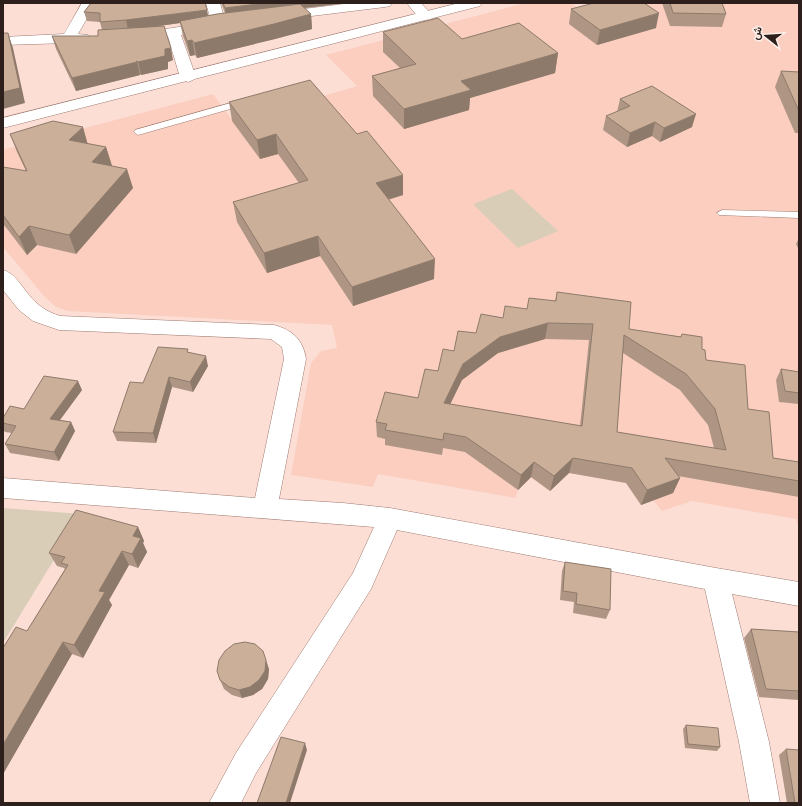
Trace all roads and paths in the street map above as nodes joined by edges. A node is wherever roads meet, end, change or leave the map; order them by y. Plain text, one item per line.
1 (89, 3) edge
2 (213, 3) edge
3 (385, 3) edge
4 (414, 3) edge
5 (475, 3) edge
6 (426, 16) junction
7 (263, 18) edge
8 (233, 22) edge
9 (218, 24) junction
10 (173, 32) junction
11 (126, 36) edge
12 (68, 38) junction
13 (97, 38) edge
14 (3, 41) edge
15 (188, 77) junction
16 (246, 102) edge
17 (3, 123) edge
18 (138, 132) dead end
19 (722, 213) dead end
20 (799, 215) edge
21 (3, 276) edge
22 (3, 488) edge
23 (265, 509) junction
24 (390, 518) junction
25 (716, 580) junction
26 (799, 594) edge
27 (224, 803) edge
28 (766, 803) edge

1 - 12 street
2 - 9 street
3 - 7 street
4 - 6 street
5 - 6 street
6 - 15 street
8 - 9 street
9 - 10 street
10 - 11 street
10 - 15 street
12 - 13 street
12 - 14 street
15 - 17 street
16 - 18 lane
19 - 20 lane
21 - 23 street
22 - 23 street
23 - 24 street
24 - 25 street
24 - 27 street
25 - 26 street
25 - 28 street

